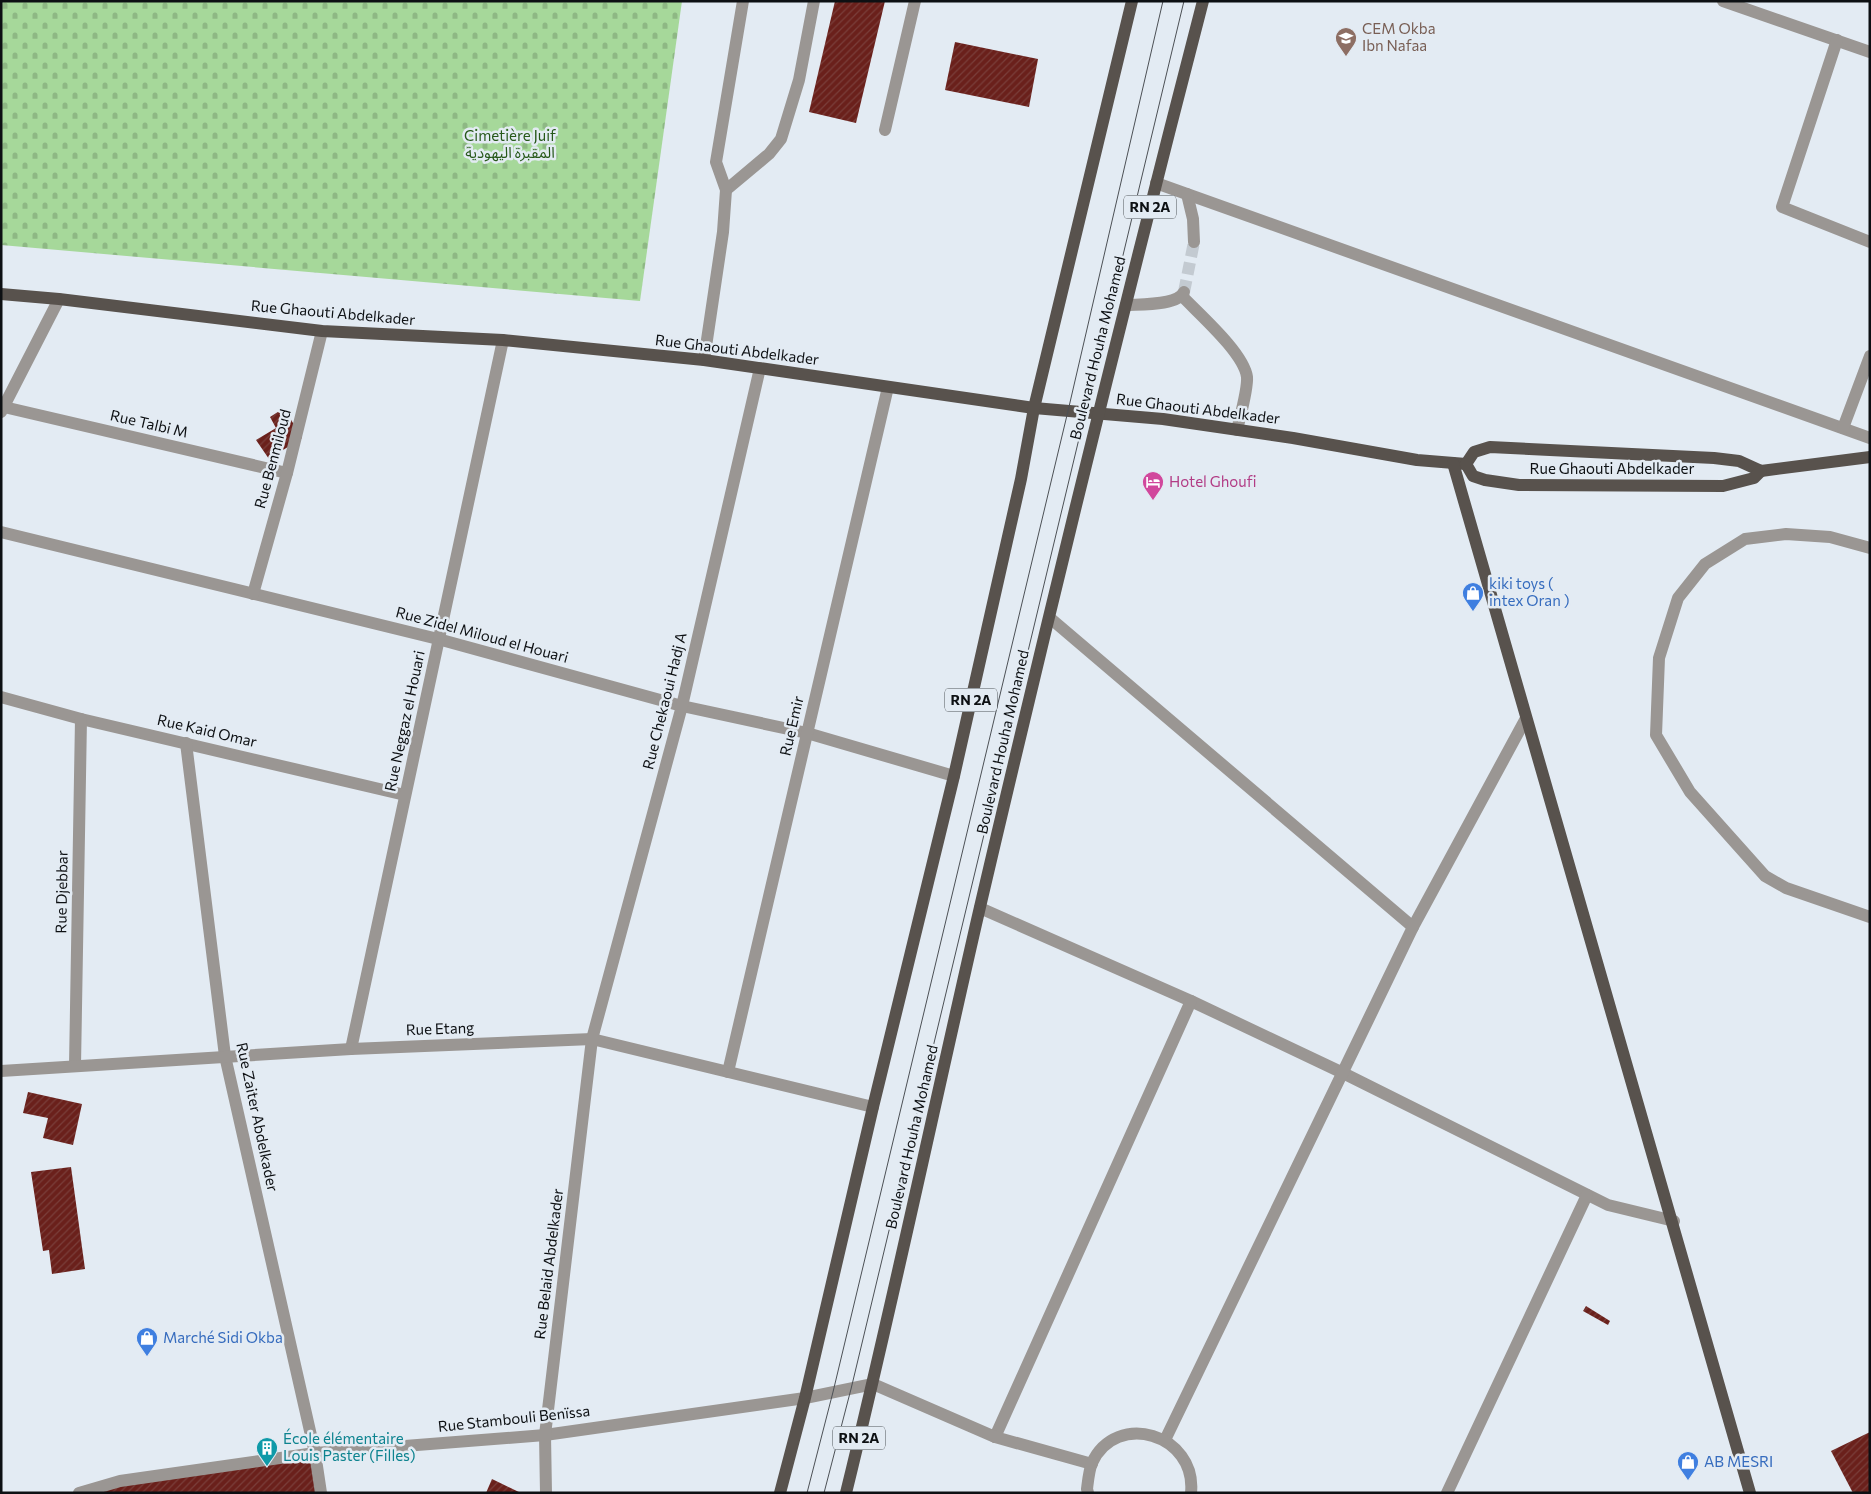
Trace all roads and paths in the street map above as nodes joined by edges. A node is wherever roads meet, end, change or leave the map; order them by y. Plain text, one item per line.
1 (742, 1) edge
2 (814, 1) edge
3 (915, 1) edge
4 (1132, 1) edge
5 (1203, 1) edge
6 (1723, 1) edge
7 (1837, 40) junction
8 (1870, 52) edge
9 (885, 130) dead end
10 (1156, 183) junction
11 (726, 190) junction
12 (1187, 194) junction
13 (1194, 242) tunnel mouth
14 (1870, 242) edge
15 (1, 294) edge
16 (59, 299) junction
17 (1126, 305) junction
18 (322, 331) junction
19 (504, 340) junction
20 (1870, 356) edge
21 (704, 360) junction
22 (760, 368) junction
23 (888, 387) junction
24 (1034, 408) junction
25 (3, 410) edge
26 (1099, 414) junction
27 (1844, 428) junction
28 (1237, 430) junction
29 (1870, 438) edge
30 (1870, 457) edge
31 (1459, 463) junction
32 (1761, 470) junction
33 (287, 473) junction
34 (1, 532) edge
35 (1870, 548) edge
36 (254, 594) junction
37 (1050, 618) junction
38 (438, 639) junction
39 (1, 697) edge
40 (682, 706) junction
41 (81, 719) junction
42 (1525, 720) junction
43 (807, 733) junction
44 (186, 743) junction
45 (954, 776) junction
46 (405, 795) junction
47 (980, 908) junction
48 (1870, 917) edge
49 (1413, 927) junction
50 (1191, 1001) junction
51 (592, 1039) junction
52 (351, 1049) junction
53 (226, 1056) junction
54 (75, 1066) junction
55 (1, 1071) edge
56 (728, 1072) junction
57 (1343, 1073) junction
58 (873, 1107) junction
59 (1587, 1195) junction
60 (1674, 1222) junction
61 (873, 1384) junction
62 (805, 1398) junction
63 (545, 1435) junction
64 (995, 1437) junction
65 (1165, 1440) junction
66 (315, 1453) junction
67 (1092, 1464) junction
68 (79, 1493) edge
69 (321, 1493) edge
70 (546, 1493) edge
71 (780, 1493) edge
72 (846, 1493) edge
73 (1088, 1493) edge
74 (1191, 1493) edge
75 (1447, 1493) edge
76 (1750, 1493) edge

1 - 11 street
2 - 11 street
3 - 9 street
4 - 24 main road, RN 2A
5 - 10 main road, Boulevard Houha Mohamed / RN 2A
6 - 7 street
7 - 8 street
7 - 14 street
10 - 12 street
10 - 17 main road, Boulevard Houha Mohamed / RN 2A
11 - 21 street
12 - 13 street
12 - 27 street
15 - 16 main road, Rue Ghaouti Abdelkader
16 - 18 main road, Rue Ghaouti Abdelkader
16 - 25 street
17 - 26 main road, Boulevard Houha Mohamed / RN 2A
17 - 28 street
18 - 19 main road, Rue Ghaouti Abdelkader
18 - 33 street, Rue Benmiloud
19 - 21 main road, Rue Ghaouti Abdelkader
19 - 38 street, Rue Neggaz el Houari
20 - 27 street
21 - 22 main road, Rue Ghaouti Abdelkader
22 - 23 main road, Rue Ghaouti Abdelkader
22 - 40 street, Rue Chekaoui Hadj A
23 - 24 main road, Rue Ghaouti Abdelkader
23 - 43 street, Rue Emir
24 - 26 main road, Rue Ghaouti Abdelkader
24 - 45 main road, RN 2A
25 - 33 street, Rue Talbi M
26 - 28 main road, Rue Ghaouti Abdelkader
26 - 37 main road, Boulevard Houha Mohamed / RN 2A
27 - 29 street
28 - 31 main road, Rue Ghaouti Abdelkader
30 - 32 main road, Rue Ghaouti Abdelkader
31 - 32 main road, Rue Ghaouti Abdelkader
31 - 32 main road, Rue Ghaouti Abdelkader
31 - 42 main road
33 - 36 street, Rue Benmiloud
34 - 36 street, Rue Zidel Miloud el Houari
35 - 48 street
36 - 38 street, Rue Zidel Miloud el Houari
37 - 47 main road, Boulevard Houha Mohamed / RN 2A
37 - 49 street
38 - 40 street, Rue Zidel Miloud el Houari
38 - 46 street, Rue Neggaz el Houari
39 - 41 street, Rue Kaid Omar
40 - 43 street, Rue Zidel Miloud el Houari
40 - 51 street, Rue Chekaoui Hadj A
41 - 44 street, Rue Kaid Omar
41 - 54 street, Rue Djebbar
42 - 49 street
42 - 60 main road
43 - 45 street, Rue Zidel Miloud el Houari
43 - 56 street, Rue Emir
44 - 46 street, Rue Kaid Omar
44 - 53 street, Rue Zaiter Abdelkader
45 - 58 main road, RN 2A
46 - 52 street, Rue Neggaz el Houari
47 - 50 street
47 - 61 main road, Boulevard Houha Mohamed / RN 2A
49 - 57 street
50 - 57 street
50 - 64 street
51 - 52 street, Rue Etang
51 - 56 street, Rue Etang
51 - 63 street, Rue Belaid Abdelkader
52 - 53 street, Rue Etang
53 - 54 street, Rue Etang
53 - 66 street, Rue Zaiter Abdelkader
54 - 55 street, Rue Etang
56 - 58 street, Rue Etang
57 - 59 street
57 - 65 street
58 - 62 main road, RN 2A
59 - 60 street
59 - 75 street
60 - 76 main road
61 - 62 street, Rue Stambouli Benïssa
61 - 64 street
61 - 72 main road, Boulevard Houha Mohamed / RN 2A
62 - 63 street, Rue Stambouli Benïssa
62 - 71 main road, RN 2A
63 - 66 street, Rue Stambouli Benïssa
63 - 70 street, Rue Belaid Abdelkader
64 - 67 street
65 - 67 street
65 - 74 street
66 - 68 street, Rue Stambouli Benïssa
66 - 69 street, Rue Zaiter Abdelkader
67 - 73 street

